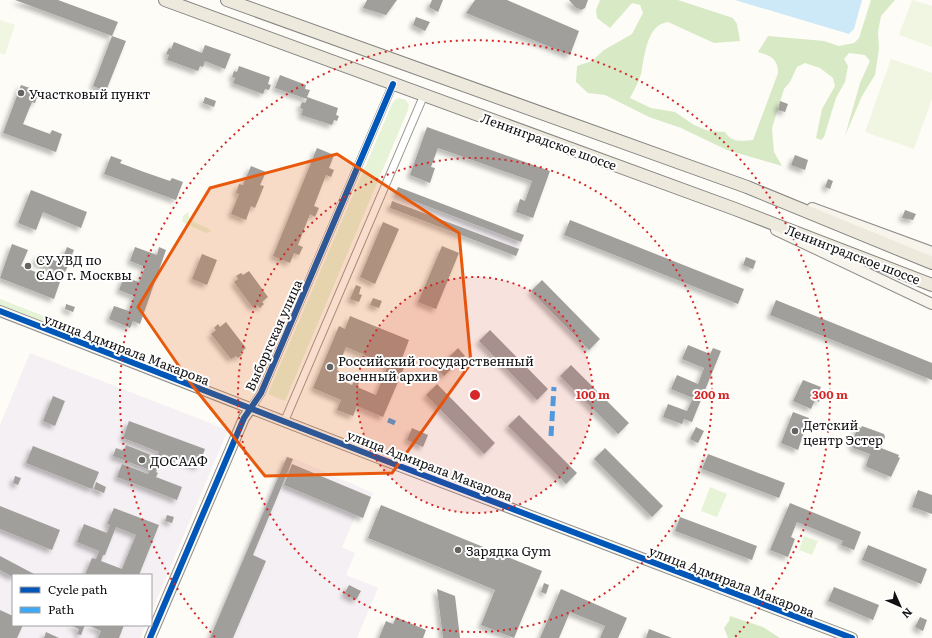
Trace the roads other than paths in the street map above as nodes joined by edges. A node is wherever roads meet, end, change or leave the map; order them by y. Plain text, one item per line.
1 (165, 0) edge
2 (227, 0) edge
3 (393, 84) junction
4 (424, 95) junction
5 (746, 187) junction
6 (734, 209) junction
7 (932, 252) edge
8 (932, 263) edge
9 (932, 285) edge
10 (932, 304) edge
11 (0, 311) edge
12 (250, 408) junction
13 (285, 420) junction
14 (150, 638) edge
15 (852, 638) edge

1 - 3 main road, Ленинградское шоссе
2 - 5 main road, Ленинградское шоссе
3 - 4 main road, Ленинградское шоссе
3 - 12 street, Выборгская улица
4 - 6 main road, Ленинградское шоссе
4 - 13 street
5 - 7 street
5 - 8 main road, Ленинградское шоссе
6 - 9 main road, Ленинградское шоссе
6 - 10 street
11 - 12 street, улица Адмирала Макарова
12 - 13 street, улица Адмирала Макарова
12 - 14 street, Выборгская улица
13 - 15 street, улица Адмирала Макарова

